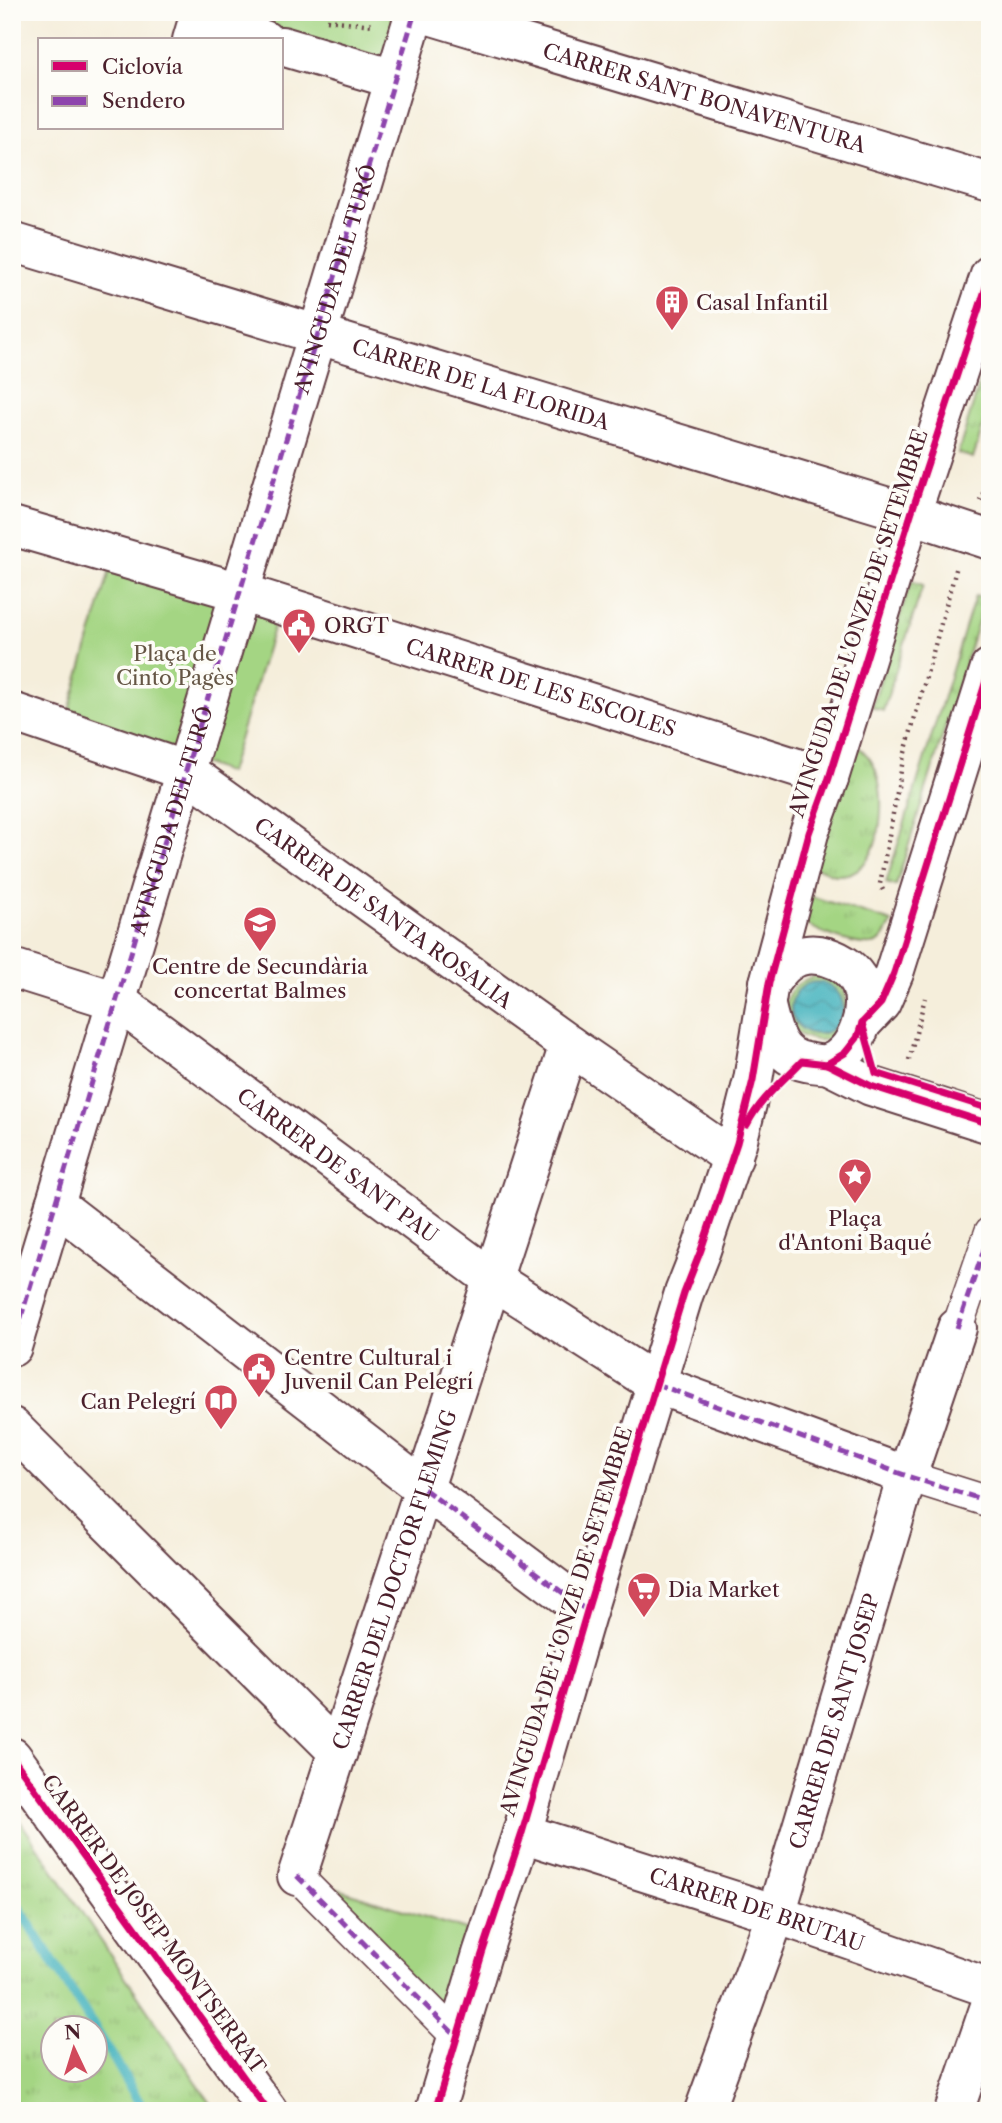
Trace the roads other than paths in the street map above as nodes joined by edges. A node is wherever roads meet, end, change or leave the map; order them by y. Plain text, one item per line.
1 (415, 18) edge
2 (193, 38) edge
3 (257, 38) edge
4 (284, 47) edge
5 (394, 79) junction
6 (990, 183) edge
7 (12, 242) edge
8 (990, 275) edge
9 (318, 333) junction
10 (911, 514) junction
11 (12, 526) edge
12 (990, 540) edge
13 (240, 592) junction
14 (990, 668) edge
15 (12, 712) edge
16 (186, 771) junction
17 (829, 778) junction
18 (12, 968) edge
19 (767, 994) junction
20 (117, 1001) junction
21 (862, 1023) junction
22 (569, 1045) junction
23 (814, 1063) junction
24 (990, 1124) edge
25 (735, 1151) junction
26 (55, 1203) junction
27 (990, 1233) edge
28 (492, 1279) junction
29 (22, 1280) edge
30 (957, 1328) joint
31 (12, 1347) edge
32 (656, 1384) junction
33 (12, 1427) edge
34 (906, 1476) junction
35 (424, 1489) junction
36 (990, 1502) edge
37 (587, 1611) junction
38 (338, 1752) junction
39 (12, 1757) edge
40 (522, 1833) junction
41 (297, 1876) joint
42 (775, 1914) junction
43 (990, 1988) edge
44 (990, 2006) edge
45 (457, 2037) junction
46 (268, 2111) edge
47 (435, 2111) edge
48 (704, 2111) edge
49 (954, 2111) edge

1 - 5 street, AVINGUDA DEL TURÓ
1 - 6 street, CARRER SANT BONAVENTURA
2 - 3 street
4 - 5 street
5 - 9 street, AVINGUDA DEL TURÓ
7 - 9 street, CARRER DE LA FLORIDA
8 - 10 street, AVINGUDA DE L'ONZE DE SETEMBRE
9 - 10 street, CARRER DE LA FLORIDA
9 - 13 street, AVINGUDA DEL TURÓ
10 - 12 street, AVINGUDA DE L'ONZE DE SETEMBRE
10 - 17 street, AVINGUDA DE L'ONZE DE SETEMBRE
11 - 13 street, CARRER DE LES ESCOLES
13 - 16 street, AVINGUDA DEL TURÓ
13 - 17 street, CARRER DE LES ESCOLES
14 - 21 street
15 - 16 street, CARRER DE SANTA ROSALIA
16 - 20 street, AVINGUDA DEL TURÓ
16 - 22 street, CARRER DE SANTA ROSALIA
17 - 19 street, AVINGUDA DE L'ONZE DE SETEMBRE
18 - 20 street, CARRER DE SANT PAU
19 - 21 street
19 - 23 street
19 - 25 street, AVINGUDA DE L'ONZE DE SETEMBRE
20 - 26 street, AVINGUDA DEL TURÓ
20 - 28 street, CARRER DE SANT PAU
21 - 23 street
22 - 25 street, CARRER DE SANTA ROSALIA
22 - 28 street, CARRER DEL DOCTOR FLEMING
23 - 24 street
23 - 25 street, AVINGUDA DE L'ONZE DE SETEMBRE
25 - 32 street, AVINGUDA DE L'ONZE DE SETEMBRE
26 - 29 street, AVINGUDA DEL TURÓ
26 - 35 street
27 - 30 street
28 - 32 street, CARRER DE SANT PAU
28 - 35 street, CARRER DEL DOCTOR FLEMING
29 - 31 street, AVINGUDA DEL TURÓ
30 - 34 street, CARRER DE SANT JOSEP
32 - 34 street, CARRER DE SANT PAU
32 - 37 street, AVINGUDA DE L'ONZE DE SETEMBRE
33 - 38 street
34 - 36 street
34 - 42 street, CARRER DE SANT JOSEP
35 - 37 street
35 - 38 street, CARRER DEL DOCTOR FLEMING
37 - 40 street, AVINGUDA DE L'ONZE DE SETEMBRE
38 - 41 street, CARRER DEL DOCTOR FLEMING
39 - 46 street, CARRER DE JOSEP MONTSERRAT
40 - 42 street, CARRER DE BRUTAU
40 - 45 street, AVINGUDA DE L'ONZE DE SETEMBRE
41 - 45 street
42 - 43 street, CARRER DE BRUTAU
42 - 48 street, CARRER DE SANT JOSEP
44 - 49 street
45 - 47 street, AVINGUDA DE L'ONZE DE SETEMBRE

